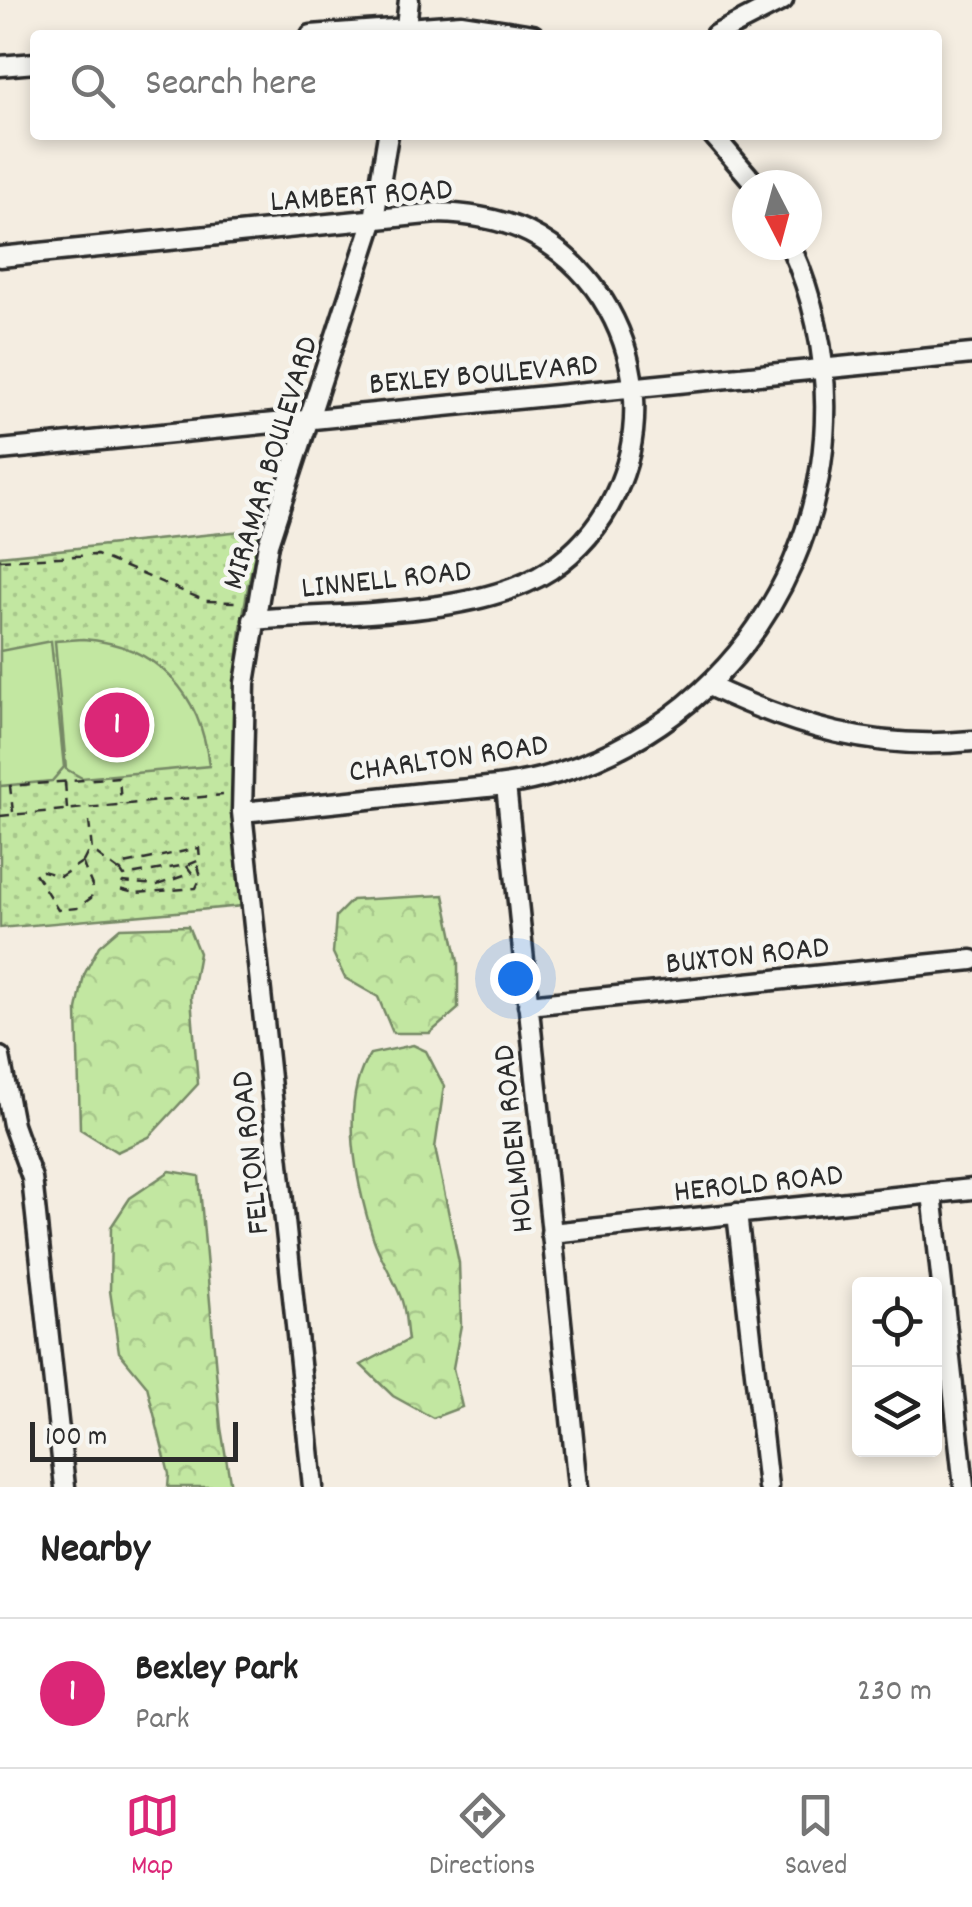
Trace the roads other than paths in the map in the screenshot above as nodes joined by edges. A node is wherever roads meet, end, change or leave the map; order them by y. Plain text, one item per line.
1 (409, 0) edge
2 (783, 0) edge
3 (406, 30) edge
4 (500, 30) edge
5 (725, 30) edge
6 (30, 63) edge
7 (0, 66) edge
8 (387, 140) edge
9 (717, 140) edge
10 (743, 170) edge
11 (374, 219) junction
12 (0, 257) edge
13 (795, 260) edge
14 (972, 354) edge
15 (822, 368) junction
16 (636, 388) junction
17 (312, 418) junction
18 (0, 450) edge
19 (253, 620) junction
20 (709, 686) junction
21 (972, 741) edge
22 (506, 785) junction
23 (242, 812) junction
24 (972, 960) edge
25 (528, 1005) junction
26 (0, 1057) edge
27 (972, 1189) edge
28 (932, 1193) junction
29 (737, 1214) junction
30 (551, 1233) junction
31 (64, 1487) edge
32 (313, 1487) edge
33 (578, 1487) edge
34 (768, 1487) edge
35 (964, 1487) edge

1 - 3 street
2 - 5 street
3 - 4 street
6 - 7 street
8 - 11 street, MIRAMAR BOULEVARD
9 - 10 street
11 - 12 street, LAMBERT ROAD
11 - 16 street, LAMBERT ROAD
11 - 17 street, MIRAMAR BOULEVARD
13 - 15 street, CHARLTON ROAD
14 - 15 street, BEXLEY BOULEVARD
15 - 16 street, BEXLEY BOULEVARD
15 - 20 street, CHARLTON ROAD
16 - 17 street, BEXLEY BOULEVARD
16 - 19 street, LINNELL ROAD
17 - 18 street, BEXLEY BOULEVARD
17 - 19 street, MIRAMAR BOULEVARD
19 - 23 street, MIRAMAR BOULEVARD
20 - 21 street
20 - 22 street, CHARLTON ROAD
22 - 23 street, CHARLTON ROAD
22 - 25 street, HOLMDEN ROAD
23 - 32 street, FELTON ROAD
24 - 25 street, BUXTON ROAD
25 - 30 street, HOLMDEN ROAD
26 - 31 street
27 - 28 street, HEROLD ROAD
28 - 29 street, HEROLD ROAD
28 - 35 street
29 - 30 street, HEROLD ROAD
29 - 34 street
30 - 33 street, HOLMDEN ROAD

